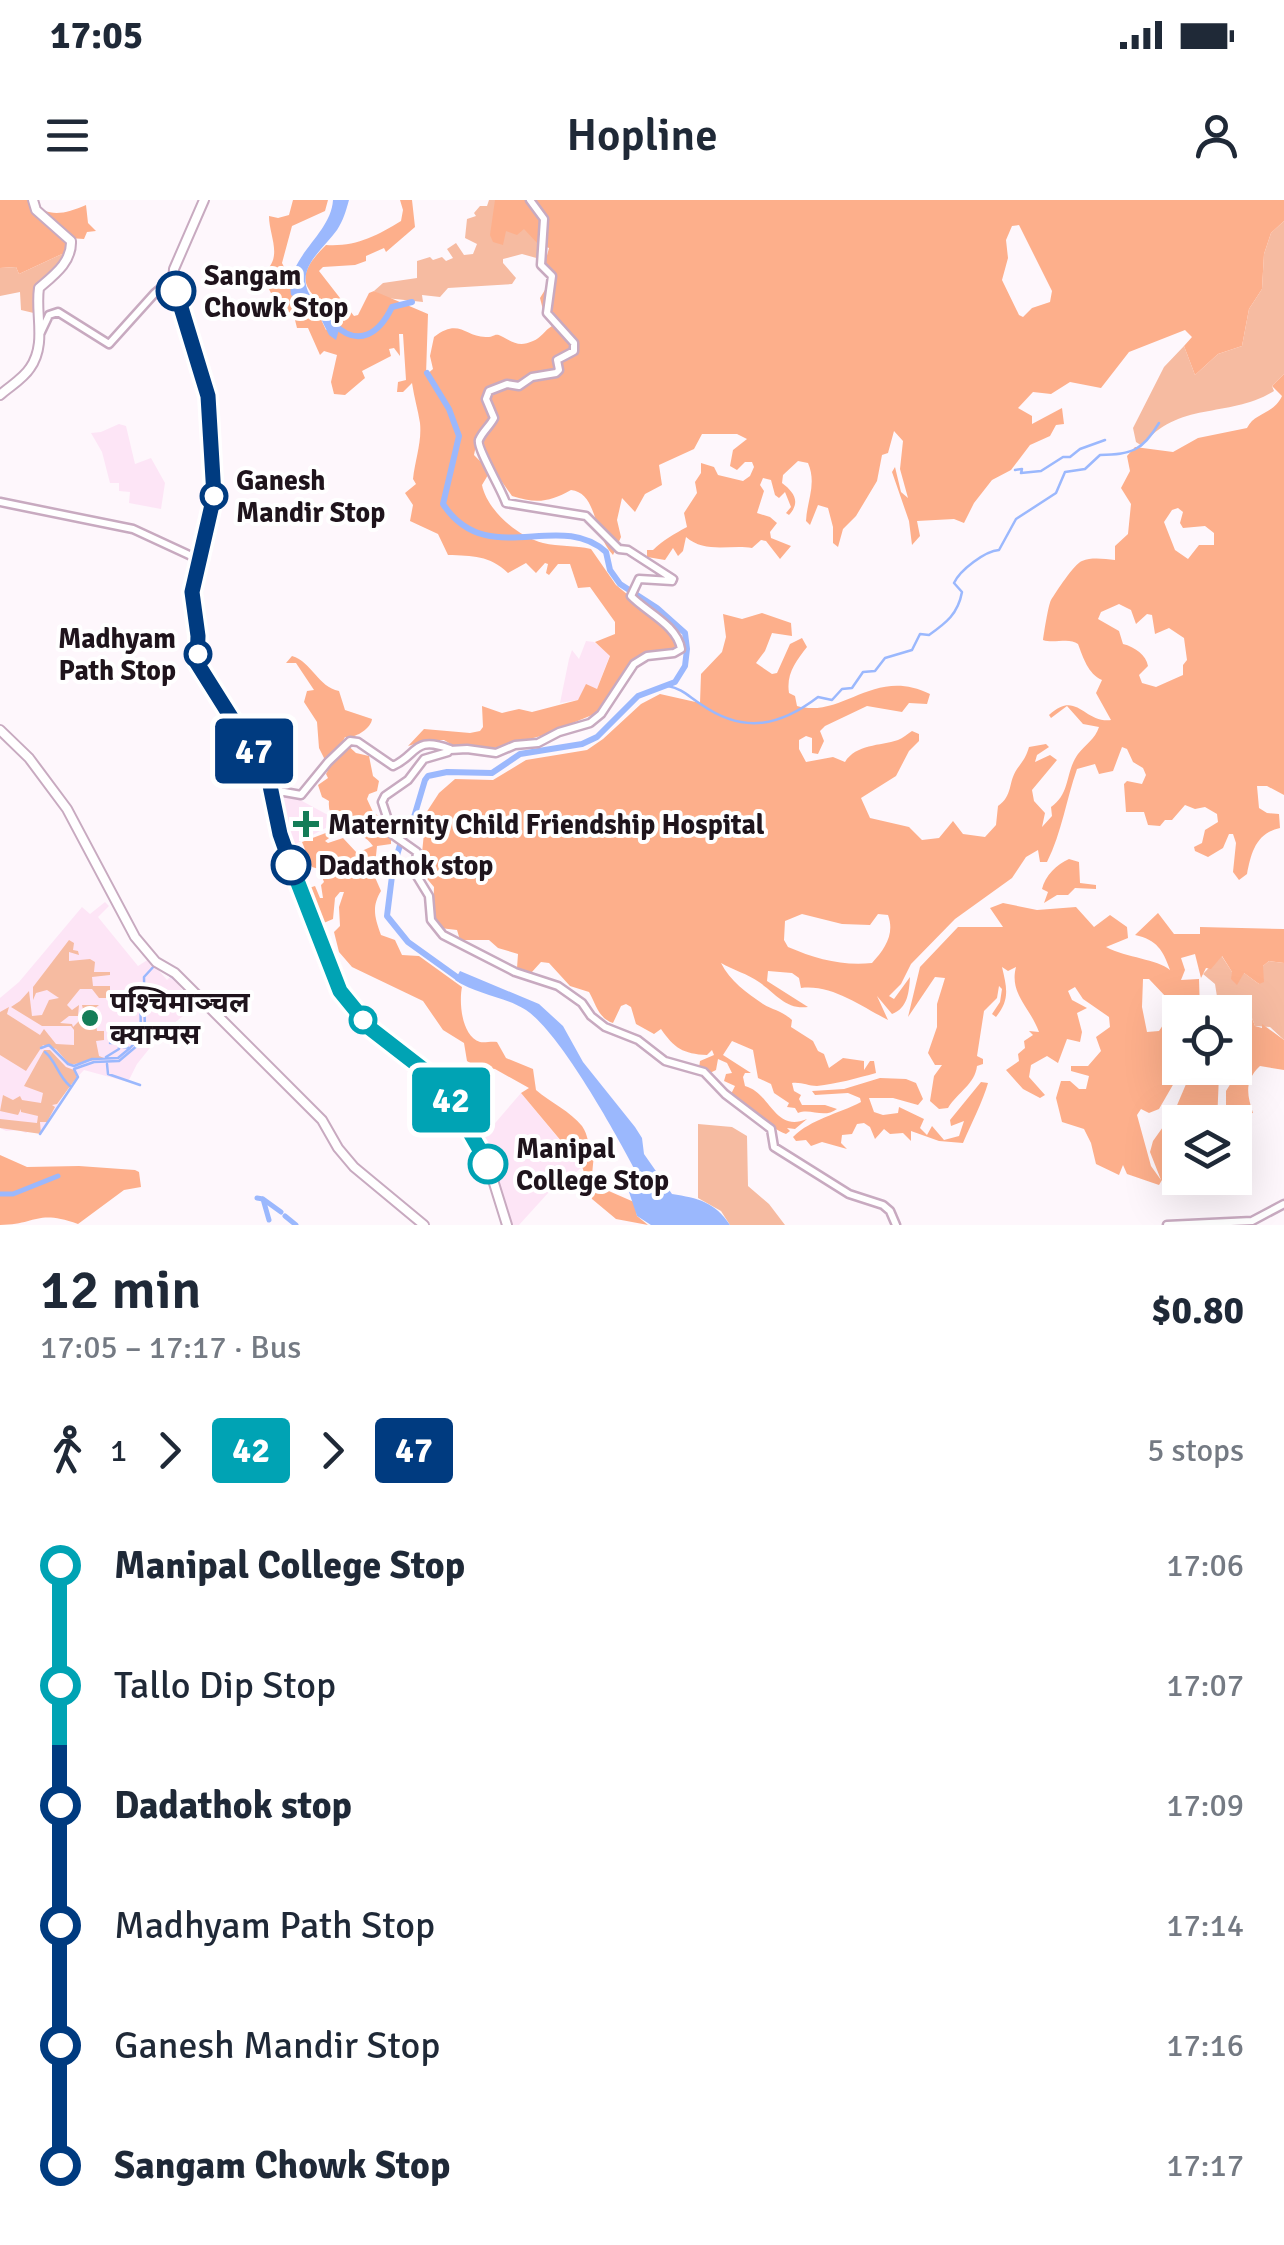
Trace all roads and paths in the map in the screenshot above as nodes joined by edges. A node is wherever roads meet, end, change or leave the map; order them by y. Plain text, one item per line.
1 (33, 200) edge
2 (204, 200) edge
3 (530, 200) edge
4 (174, 284) junction
5 (38, 311) junction
6 (49, 315) junction
7 (40, 336) junction
8 (0, 395) edge
9 (0, 502) edge
10 (200, 560) junction
11 (0, 730) edge
12 (450, 750) junction
13 (273, 790) junction
14 (1284, 1204) edge
15 (424, 1225) edge
16 (507, 1225) edge
17 (896, 1225) edge
18 (1167, 1225) edge

1 - 5 main road
2 - 4 main road
3 - 12 main road
4 - 6 main road
4 - 10 main road
5 - 6 main road
5 - 7 main road
6 - 7 main road
7 - 8 main road
9 - 10 main road
10 - 13 main road
11 - 15 main road
12 - 13 main road
12 - 17 main road
13 - 16 main road
14 - 18 main road

